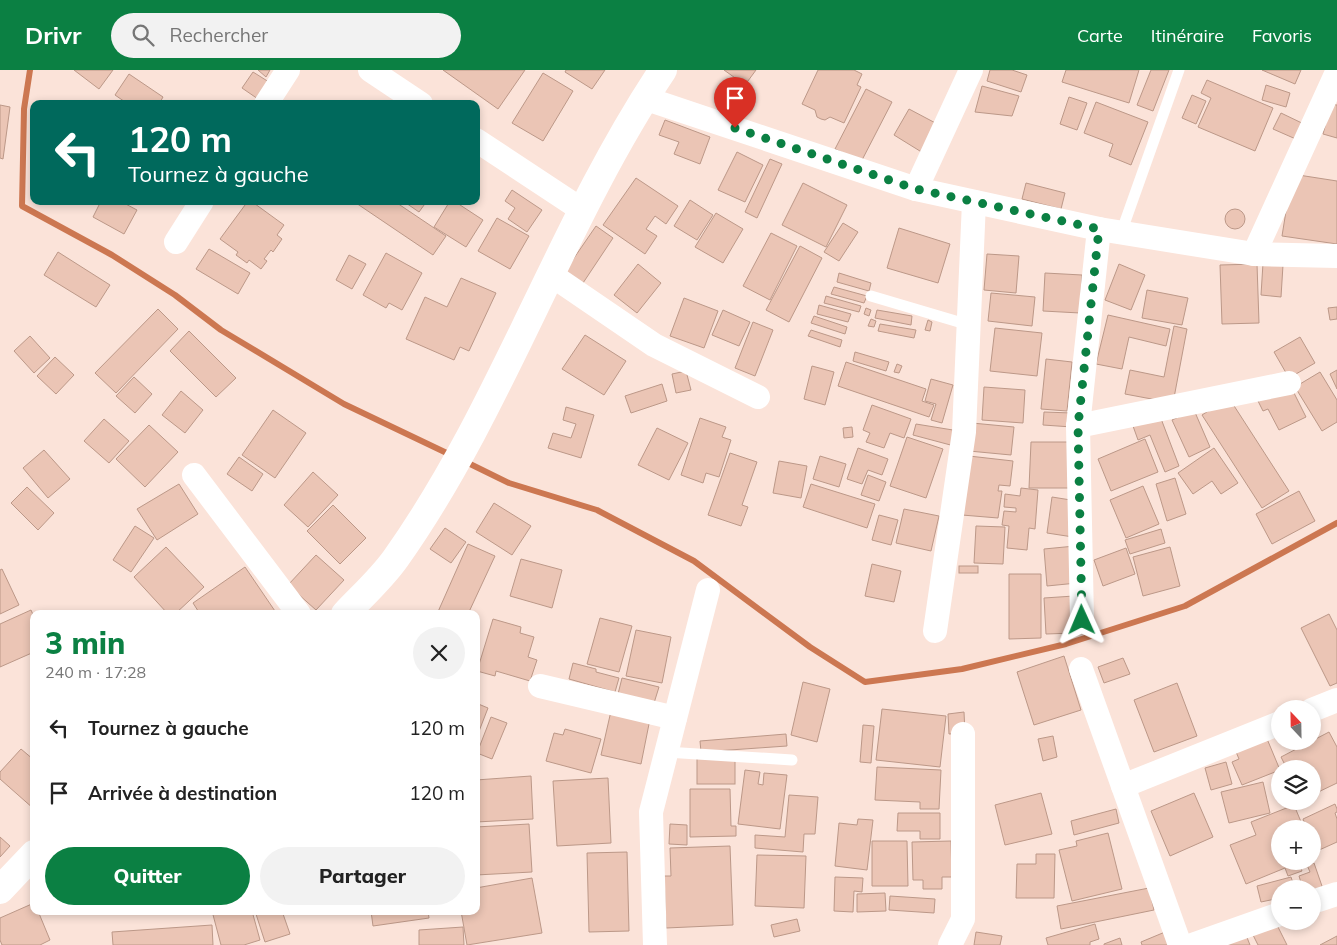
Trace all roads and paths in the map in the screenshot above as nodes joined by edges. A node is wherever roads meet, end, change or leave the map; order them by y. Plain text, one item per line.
1 (288, 70) edge
2 (370, 70) edge
3 (663, 70) edge
4 (971, 70) edge
5 (1179, 70) edge
6 (1337, 72) edge
7 (644, 98) junction
8 (269, 100) edge
9 (415, 100) edge
10 (480, 143) edge
11 (916, 189) junction
12 (974, 202) junction
13 (199, 205) edge
14 (582, 210) junction
15 (1110, 231) junction
16 (176, 242) dead end
17 (1254, 254) junction
18 (1337, 256) edge
19 (550, 274) junction
20 (871, 296) dead end
21 (969, 325) junction
22 (1289, 383) dead end
23 (758, 397) dead end
24 (1078, 426) junction
25 (194, 474) dead end
26 (708, 590) dead end
27 (296, 610) edge
28 (349, 610) edge
29 (1082, 620) dead end
30 (935, 631) dead end
31 (1081, 669) dead end
32 (540, 686) dead end
33 (1337, 700) edge
34 (1321, 706) edge
35 (675, 718) junction
36 (1271, 727) edge
37 (963, 734) dead end
38 (666, 752) junction
39 (792, 760) dead end
40 (1123, 786) junction
41 (30, 858) edge
42 (0, 890) edge
43 (1337, 894) edge
44 (1321, 899) edge
45 (1271, 917) edge
46 (655, 945) edge
47 (950, 945) edge
48 (1180, 945) edge
49 (1192, 945) edge

1 - 8 street
2 - 9 street
3 - 7 street
4 - 11 street
5 - 15 lane
6 - 17 street
7 - 11 street
7 - 14 street
10 - 14 street
11 - 12 street
12 - 15 street
12 - 21 street
13 - 16 street
14 - 19 street
15 - 17 street
15 - 24 street
17 - 18 street
19 - 23 street
19 - 28 street
20 - 21 lane
21 - 30 street
22 - 24 street
24 - 29 street
25 - 27 street
26 - 35 street
31 - 40 street
32 - 35 street
33 - 34 street
35 - 38 street
36 - 40 street
37 - 47 street
38 - 39 lane
38 - 46 street
40 - 48 street
41 - 42 street
43 - 44 street
45 - 49 street

